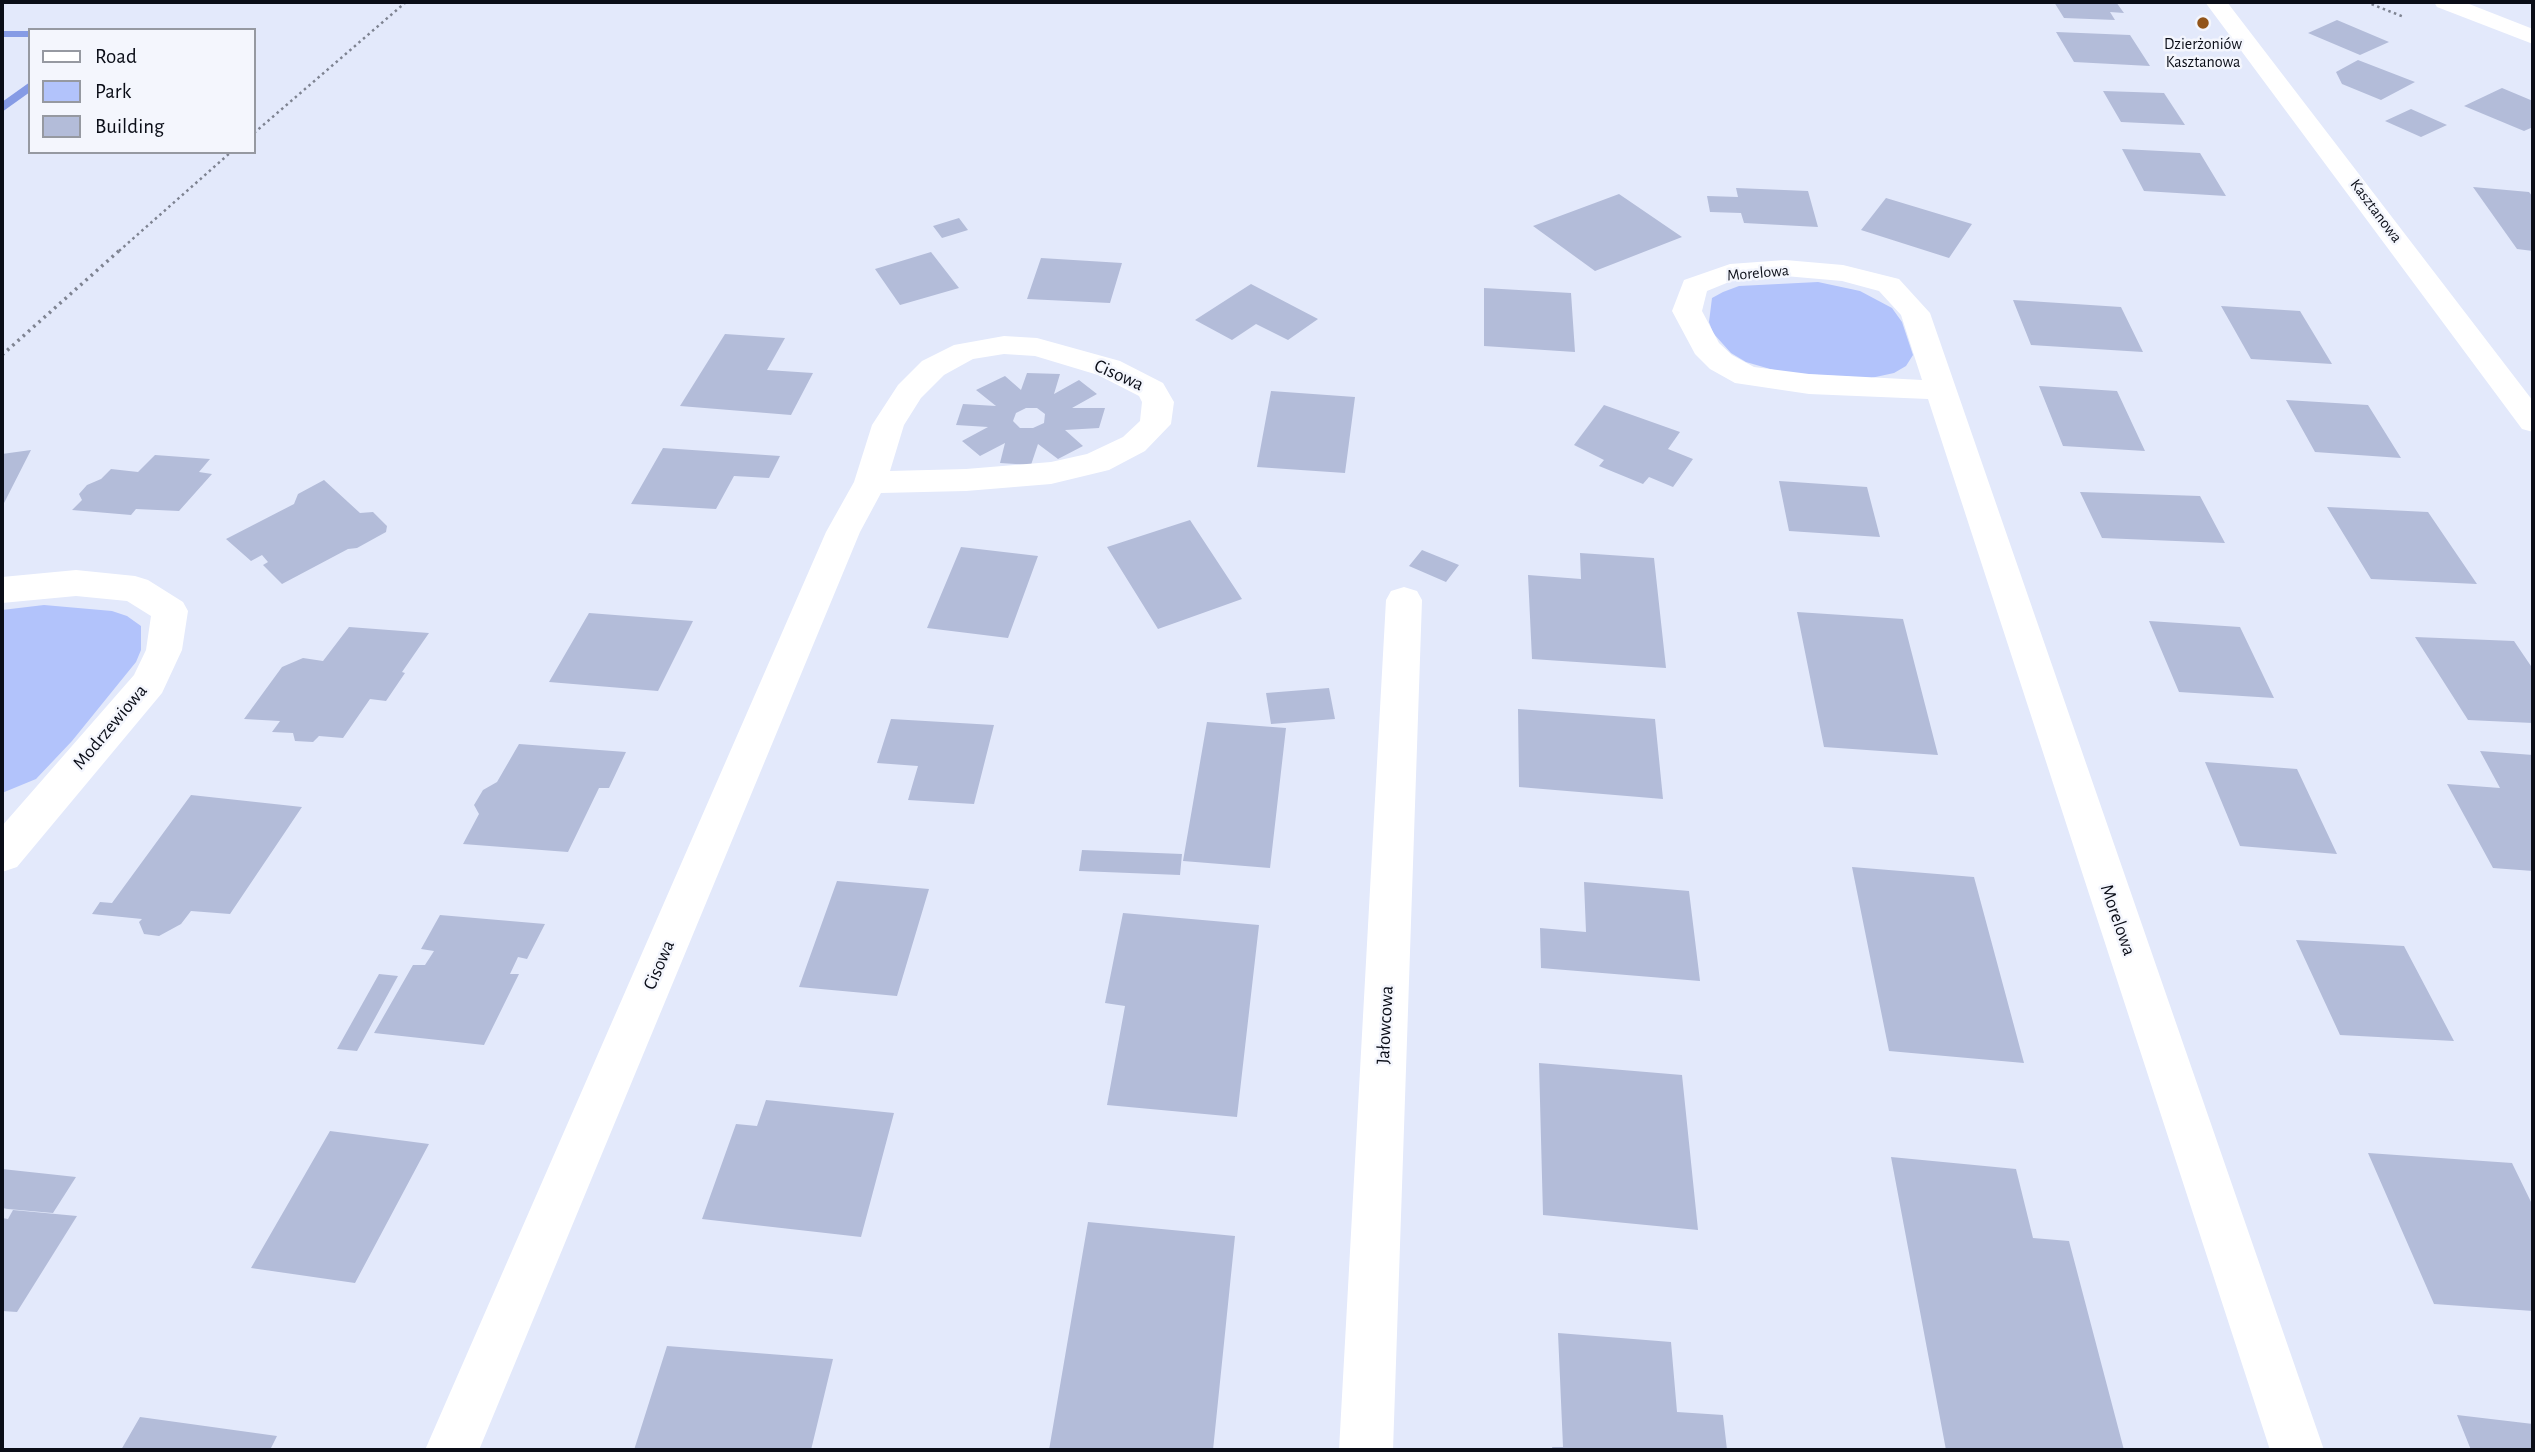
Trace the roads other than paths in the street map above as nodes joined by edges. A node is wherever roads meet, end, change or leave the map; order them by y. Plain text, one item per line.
1 (2216, 2) edge
2 (2445, 2) edge
3 (2533, 37) edge
4 (1941, 390) junction
5 (2533, 422) edge
6 (870, 482) junction
7 (2, 590) edge
8 (1404, 600) dead end
9 (7, 841) edge
10 (452, 1450) edge
11 (1366, 1450) edge
12 (2297, 1450) edge

1 - 5 street, Kasztanowa
2 - 3 street
4 - 4 street, Morelowa
4 - 12 street, Morelowa
6 - 6 street, Cisowa
6 - 10 street, Cisowa
7 - 9 street, Modrzewiowa
8 - 11 street, Jałowcowa

